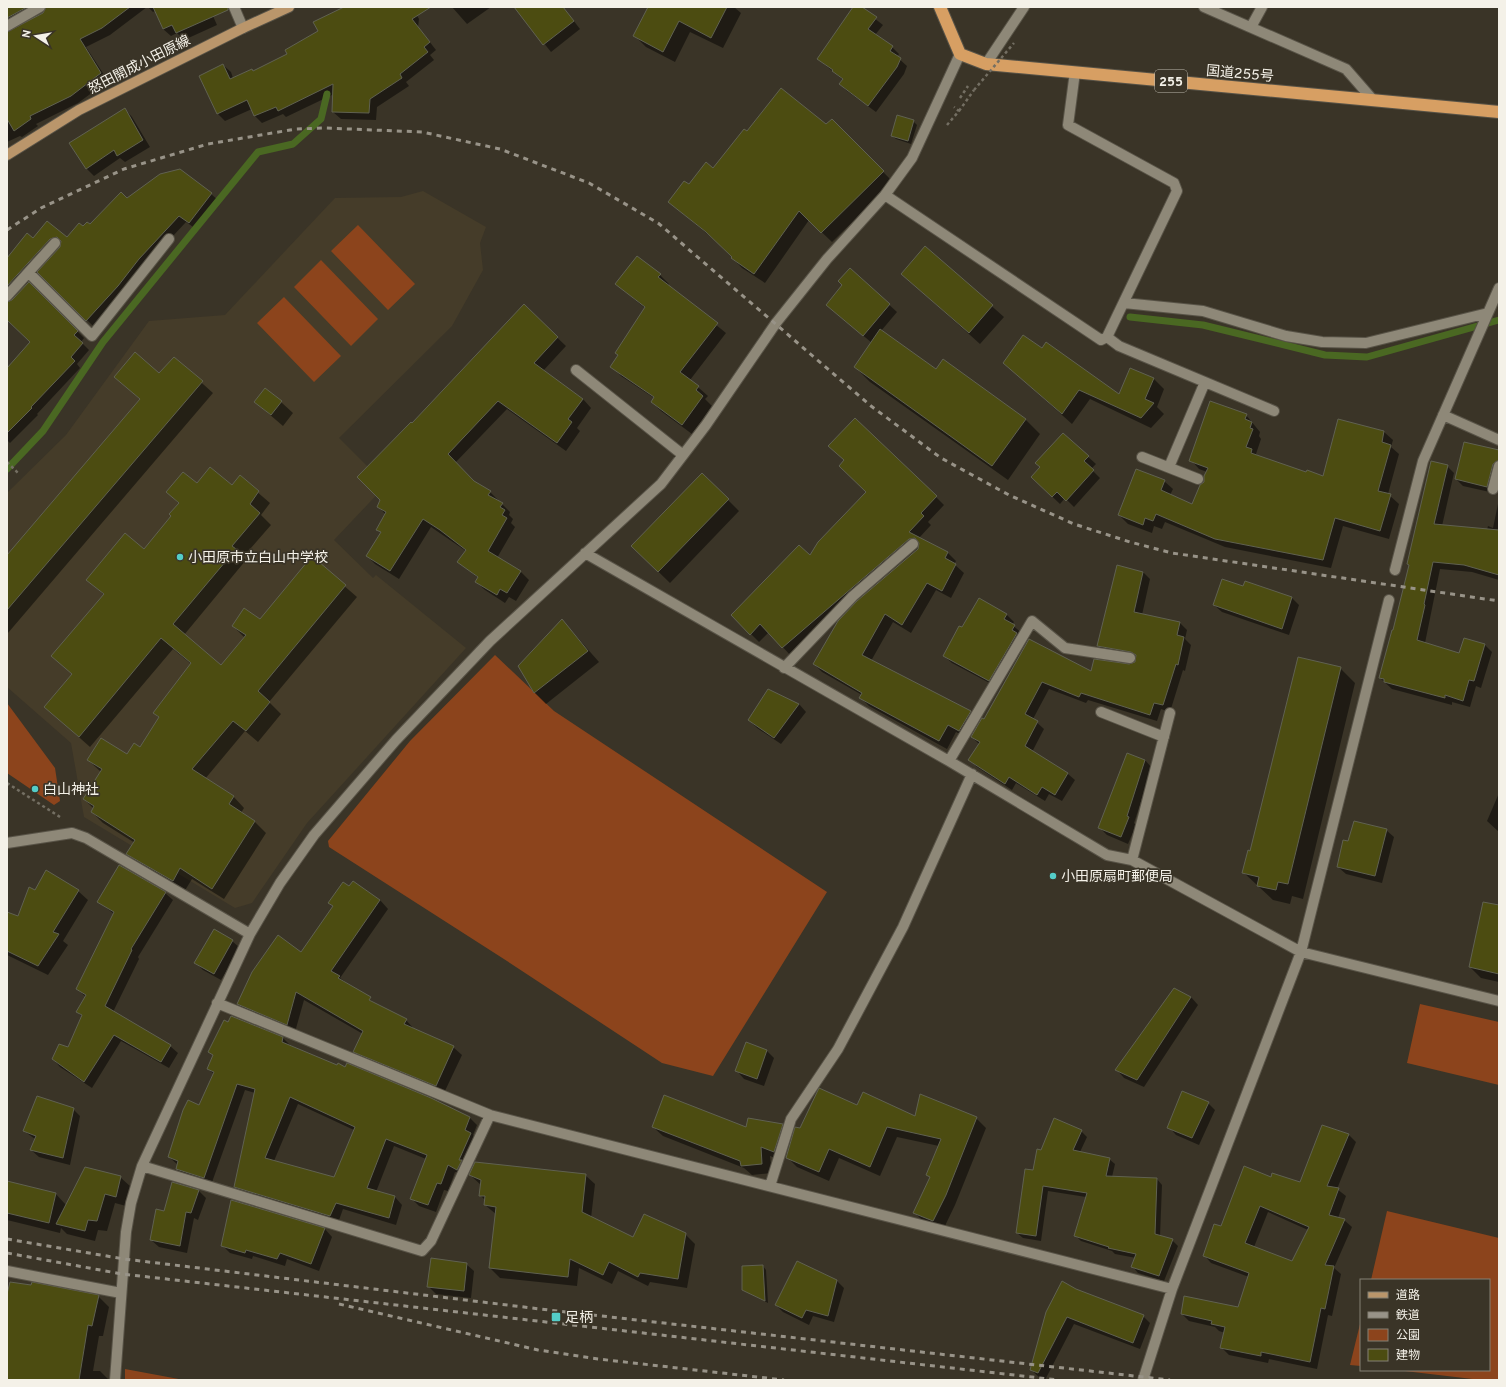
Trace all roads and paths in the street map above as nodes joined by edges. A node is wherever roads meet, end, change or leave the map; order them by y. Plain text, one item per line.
1 (40, 7) edge
2 (234, 7) edge
3 (289, 7) edge
4 (940, 7) edge
5 (1024, 7) edge
6 (1204, 7) edge
7 (1262, 7) edge
8 (7, 26) edge
9 (1251, 27) junction
10 (243, 28) junction
11 (1014, 43) dead end
12 (960, 54) junction
13 (986, 64) junction
14 (1075, 72) junction
15 (968, 86) dead end
16 (1373, 100) junction
17 (959, 110) junction
18 (1499, 112) edge
19 (943, 130) dead end
20 (7, 155) edge
21 (885, 195) junction
22 (169, 239) dead end
23 (55, 243) dead end
24 (29, 273) junction
25 (1499, 288) edge
26 (7, 296) edge
27 (1124, 303) junction
28 (1488, 313) junction
29 (1107, 337) junction
30 (576, 370) dead end
31 (1205, 382) junction
32 (1274, 411) dead end
33 (1443, 415) junction
34 (1499, 440) edge
35 (683, 455) junction
36 (1142, 457) dead end
37 (7, 462) edge
38 (1499, 466) edge
39 (1169, 467) junction
40 (19, 474) dead end
41 (1198, 479) dead end
42 (1493, 489) dead end
43 (913, 544) dead end
44 (585, 553) junction
45 (1395, 570) dead end
46 (1389, 600) dead end
47 (1130, 658) dead end
48 (784, 668) junction
49 (1101, 712) dead end
50 (1170, 713) dead end
51 (1164, 737) junction
52 (949, 761) junction
53 (972, 774) junction
54 (7, 783) edge
55 (75, 834) junction
56 (7, 843) edge
57 (1132, 860) junction
58 (250, 934) junction
59 (1301, 952) junction
60 (1499, 1001) edge
61 (217, 1003) junction
62 (490, 1115) junction
63 (142, 1166) junction
64 (770, 1186) junction
65 (7, 1272) edge
66 (1172, 1290) junction
67 (121, 1293) junction
68 (115, 1380) edge
69 (1143, 1380) edge

1 - 8 street
2 - 10 street
3 - 10 main road, 怒田開成小田原線
4 - 12 highway
5 - 13 street
6 - 9 street
7 - 9 street
9 - 16 street
10 - 20 main road, 怒田開成小田原線
11 - 17 path, bridge
12 - 13 highway, 国道255号 / 255
12 - 21 street
13 - 14 highway, 国道255号 / 255
14 - 16 highway, 国道255号 / 255
14 - 27 street
15 - 17 path
16 - 18 highway, 国道255号 / 255
17 - 19 path
21 - 29 street
21 - 35 street
22 - 24 street
23 - 24 street
24 - 26 street
25 - 28 street
27 - 28 street
27 - 29 street
28 - 33 street
29 - 31 street
30 - 35 street
31 - 32 street
31 - 39 street
33 - 34 street
33 - 45 street
35 - 44 street
36 - 39 street
37 - 40 path
38 - 42 street
39 - 41 street
43 - 48 street
44 - 48 street
44 - 58 street
46 - 59 street
47 - 52 street
48 - 52 street
49 - 51 street
50 - 51 street
51 - 57 street
52 - 53 street
53 - 57 street
53 - 64 street
54 - 55 path
55 - 56 street
55 - 58 street
57 - 59 street
58 - 61 street
59 - 60 street
59 - 66 street
61 - 62 street
61 - 63 street
62 - 63 street
62 - 64 street
63 - 67 street
64 - 66 street
65 - 67 street
66 - 69 street
67 - 68 street

